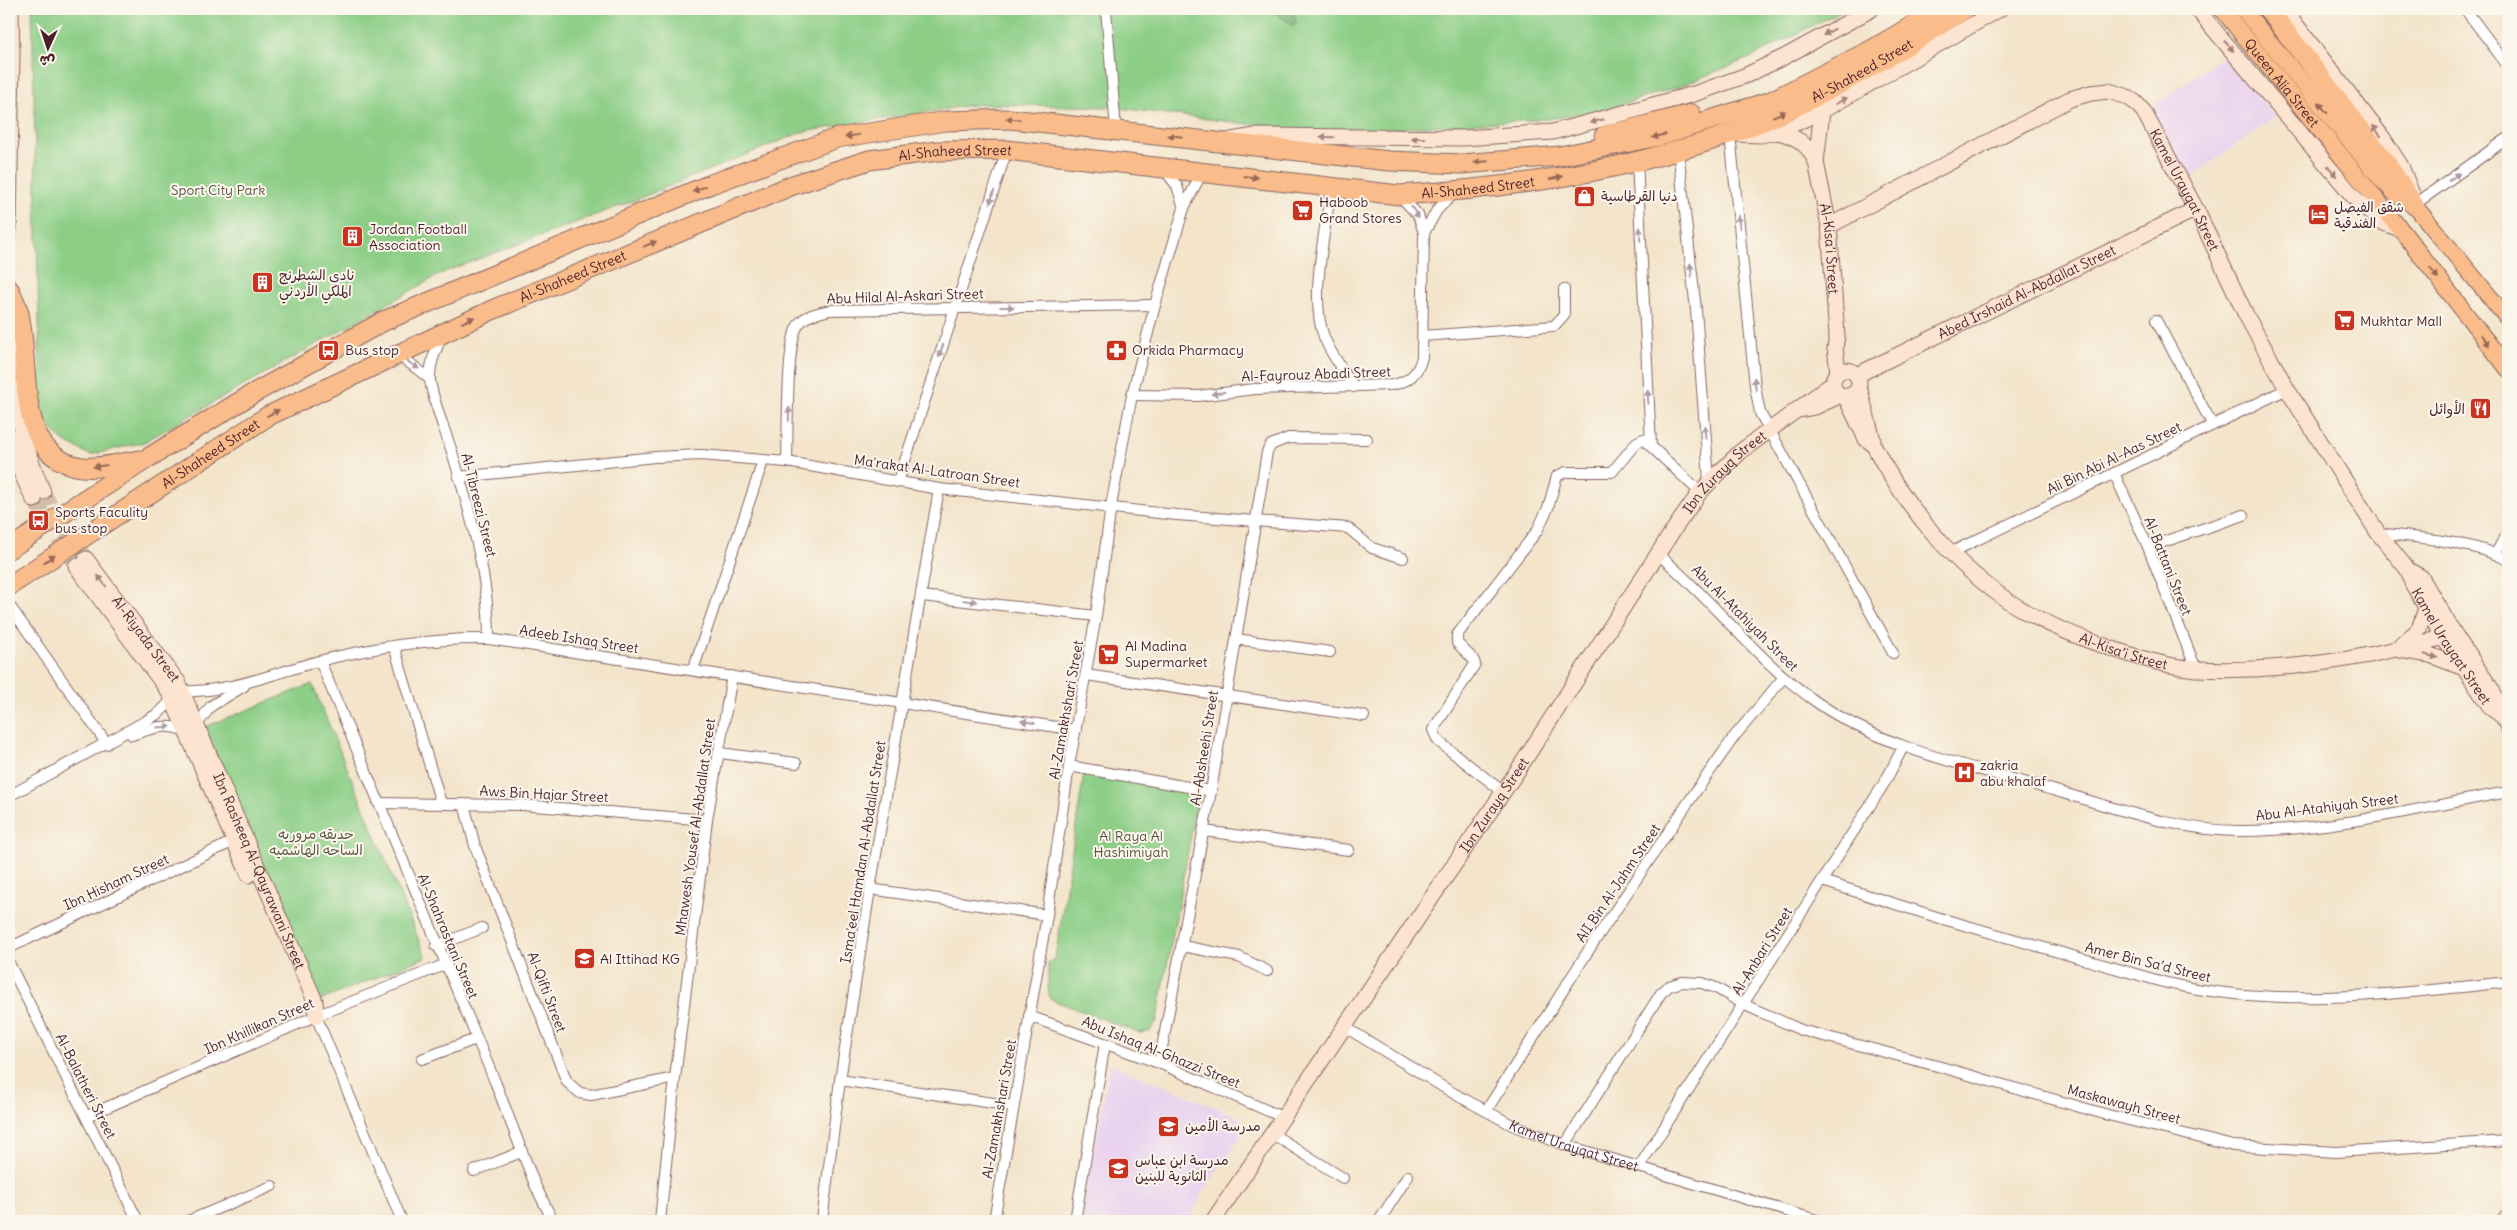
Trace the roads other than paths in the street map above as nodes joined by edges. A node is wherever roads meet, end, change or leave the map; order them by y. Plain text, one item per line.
1 (11, 9) edge
2 (1106, 9) edge
3 (1872, 9) edge
4 (1929, 9) edge
5 (1941, 9) edge
6 (1966, 9) edge
7 (2000, 9) edge
8 (2197, 9) edge
9 (2222, 9) edge
10 (2243, 9) edge
11 (2268, 9) edge
12 (2284, 9) edge
13 (2465, 9) edge
14 (2508, 66) edge
15 (1822, 111) junction
16 (1116, 130) junction
17 (1777, 132) junction
18 (1730, 134) junction
19 (2508, 138) edge
20 (1223, 143) junction
21 (2354, 146) junction
22 (1007, 150) junction
23 (1678, 150) junction
24 (1509, 160) junction
25 (1637, 161) junction
26 (1816, 162) junction
27 (1162, 167) junction
28 (1202, 172) junction
29 (1331, 187) junction
30 (1456, 191) junction
31 (1400, 195) junction
32 (2414, 205) junction
33 (1184, 208) junction
34 (2196, 208) junction
35 (1829, 226) junction
36 (2400, 228) junction
37 (9, 229) edge
38 (1424, 233) junction
39 (9, 289) edge
40 (1564, 289) dead end
41 (1155, 306) junction
42 (956, 307) junction
43 (2508, 319) edge
44 (2156, 320) dead end
45 (443, 331) junction
46 (1422, 336) junction
47 (9, 343) edge
48 (392, 355) junction
49 (2508, 370) edge
50 (430, 379) junction
51 (1846, 383) junction
52 (1354, 386) junction
53 (2287, 389) junction
54 (1132, 395) junction
55 (2212, 424) junction
56 (1768, 430) junction
57 (9, 436) edge
58 (1367, 439) dead end
59 (1651, 445) junction
60 (148, 458) junction
61 (763, 461) junction
62 (787, 462) junction
63 (2114, 473) junction
64 (459, 477) junction
65 (898, 482) junction
66 (1705, 486) junction
67 (939, 488) junction
68 (1111, 506) junction
69 (2244, 516) dead end
70 (1255, 522) junction
71 (2508, 532) edge
72 (2378, 534) junction
73 (2148, 547) junction
74 (9, 550) edge
75 (1952, 552) junction
76 (2496, 553) junction
77 (1658, 554) junction
78 (1404, 558) dead end
79 (2508, 560) edge
80 (81, 563) tunnel mouth
81 (2408, 570) junction
82 (9, 586) edge
83 (922, 596) junction
84 (9, 605) edge
85 (2426, 608) junction
86 (1096, 616) junction
87 (2449, 636) junction
88 (489, 639) junction
89 (1236, 639) junction
90 (394, 646) junction
91 (2396, 649) junction
92 (1330, 652) dead end
93 (1893, 653) dead end
94 (320, 661) junction
95 (2196, 669) junction
96 (2465, 669) junction
97 (693, 670) junction
98 (1086, 674) junction
99 (732, 676) junction
100 (1784, 677) junction
101 (254, 681) junction
102 (177, 695) junction
103 (1226, 697) junction
104 (902, 703) junction
105 (1364, 716) dead end
106 (2505, 722) edge
107 (192, 729) junction
108 (1076, 730) junction
109 (107, 744) junction
110 (1904, 747) junction
111 (720, 753) junction
112 (796, 763) dead end
113 (1069, 766) junction
114 (1211, 791) junction
115 (1502, 791) junction
116 (2508, 792) edge
117 (9, 796) edge
118 (378, 803) junction
119 (441, 803) junction
120 (464, 804) junction
121 (707, 820) junction
122 (1204, 831) junction
123 (234, 841) junction
124 (1349, 850) dead end
125 (1822, 881) junction
126 (870, 889) junction
127 (1047, 915) junction
128 (482, 928) dead end
129 (436, 946) junction
130 (1182, 946) junction
131 (9, 948) edge
132 (9, 963) edge
133 (444, 965) junction
134 (1267, 971) dead end
135 (2508, 982) edge
136 (1745, 1004) junction
137 (316, 1016) junction
138 (1029, 1016) junction
139 (1345, 1027) junction
140 (476, 1039) junction
141 (1105, 1044) junction
142 (422, 1059) dead end
143 (1158, 1063) junction
144 (675, 1078) junction
145 (840, 1080) junction
146 (1013, 1106) junction
147 (1486, 1111) junction
148 (87, 1116) junction
149 (1282, 1117) junction
150 (1271, 1133) junction
151 (2508, 1141) edge
152 (1565, 1145) junction
153 (521, 1152) junction
154 (1639, 1167) junction
155 (474, 1171) dead end
156 (1408, 1176) dead end
157 (1343, 1178) dead end
158 (272, 1186) dead end
159 (2508, 1216) edge
160 (138, 1221) edge
161 (188, 1221) edge
162 (402, 1221) edge
163 (553, 1221) edge
164 (660, 1221) edge
165 (822, 1221) edge
166 (994, 1221) edge
167 (1075, 1221) edge
168 (1213, 1221) edge
169 (1379, 1221) edge
170 (1820, 1221) edge
171 (2504, 1221) edge

1 - 37 street
2 - 16 street
3 -> 20 street
4 - 24 highway
5 -> 24 highway, Al-Shaheed Street
18 -> 6 highway, Al-Shaheed Street
15 -> 7 street
8 -> 36 street
9 - 21 main road, Queen Alia Street
21 -> 10 main road, Queen Alia Street
11 - 21 highway
32 -> 12 street
13 - 14 street
15 - 17 street
15 - 26 street, Al-Kisa’i Street
20 -> 16 highway, Al-Shaheed Street
16 -> 60 highway, Al-Shaheed Street
17 - 18 street
17 - 26 street, Al-Kisa’i Street
18 - 23 highway, Al-Shaheed Street
56 -> 18 street
32 -> 19 street
24 -> 20 highway, Al-Shaheed Street
21 - 32 highway
21 - 36 main road
22 - 27 highway, Al-Shaheed Street
22 -> 42 street
45 -> 22 highway, Al-Shaheed Street
23 - 25 highway, Al-Shaheed Street
66 -> 23 street
30 -> 25 highway, Al-Shaheed Street
59 -> 25 street
26 - 35 street, Al-Kisa’i Street
27 - 28 highway, Al-Shaheed Street
27 - 33 street
28 -> 29 highway, Al-Shaheed Street
28 - 33 street, Al-Zamakhshari Street
29 - 31 highway, Al-Shaheed Street
29 - 52 street
30 - 31 highway, Al-Shaheed Street
30 - 38 street, Al-Fayrouz Abadi Street
31 -> 38 street, Al-Fayrouz Abadi Street
32 - 43 main road
33 - 41 street, Al-Zamakhshari Street
34 - 35 street, Kamel Urayqat Street
34 - 51 street, Abed Irshaid Al-Abdallat Street
34 - 53 street, Kamel Urayqat Street
35 - 51 street, Al-Kisa’i Street
36 -> 49 main road
38 - 46 street, Al-Fayrouz Abadi Street
60 -> 39 highway
40 - 46 street
42 -> 41 street, Abu Hilal Al-Askari Street
41 - 54 street, Al-Zamakhshari Street
62 -> 42 street, Abu Hilal Al-Askari Street
42 -> 65 street
44 - 55 street
45 - 48 highway, Al-Shaheed Street
45 - 50 street, Al-Tibreezi Street
46 - 52 street, Al-Fayrouz Abadi Street
47 - 57 street
48 -> 50 street
82 -> 48 highway, Al-Shaheed Street
50 - 64 street, Al-Tibreezi Street
51 - 56 street, Ibn Zurayq Street
51 - 75 street, Al-Kisa’i Street
52 -> 54 street, Al-Fayrouz Abadi Street
53 - 55 street, Ali Bin Abi Al-Aas Street
53 - 72 street, Kamel Urayqat Street
54 - 68 street, Al-Zamakhshari Street
55 - 63 street, Ali Bin Abi Al-Aas Street
56 - 66 street, Ibn Zurayq Street
56 - 93 street
58 - 70 street, Al-Absheehi Street
59 - 66 street
59 - 115 street
60 - 74 highway, Al-Shaheed Street
61 - 62 street, Ma'rakat Al-Latroan Street
61 - 64 street, Ma'rakat Al-Latroan Street
61 - 97 street
62 - 65 street, Ma'rakat Al-Latroan Street
63 - 73 street, Al-Battani Street
63 - 75 street, Ali Bin Abi Al-Aas Street
64 - 88 street, Al-Tibreezi Street
65 - 67 street, Ma'rakat Al-Latroan Street
66 - 77 street, Ibn Zurayq Street
67 - 68 street, Ma'rakat Al-Latroan Street
67 - 83 street, Isma'eel Hamdan Al-Abdallat Street
68 - 70 street, Ma'rakat Al-Latroan Street
68 - 86 street, Al-Zamakhshari Street
69 - 73 street
70 - 78 street, Ma'rakat Al-Latroan Street
70 - 89 street, Al-Absheehi Street
71 - 76 street
72 - 76 street
72 - 81 street, Kamel Urayqat Street
73 - 95 street, Al-Battani Street
75 - 95 street, Al-Kisa’i Street
76 - 79 street
77 - 100 street, Abu Al-Atahiyah Street
77 - 115 street, Ibn Zurayq Street
80 - 102 street, Al-Riyada Street
81 - 85 street, Kamel Urayqat Street
81 - 87 street, Kamel Urayqat Street
83 -> 86 street
83 - 104 street, Isma'eel Hamdan Al-Abdallat Street
84 - 109 street
85 - 87 street, Kamel Urayqat Street
85 - 91 street
86 - 98 street, Al-Zamakhshari Street
87 - 91 street, Al-Kisa’i Street
87 - 96 street, Kamel Urayqat Street
87 - 106 street, Kamel Urayqat Street
88 - 90 street, Adeeb Ishaq Street
88 - 97 street, Adeeb Ishaq Street
89 - 92 street
89 - 103 street, Al-Absheehi Street
90 - 94 street, Adeeb Ishaq Street
90 - 119 street
91 - 95 street, Al-Kisa’i Street
91 -> 96 street
94 - 101 street, Adeeb Ishaq Street
94 - 118 street, Al-Shahrastani Street
96 - 106 street, Kamel Urayqat Street
97 - 99 street, Adeeb Ishaq Street
98 - 103 street
98 - 108 street, Al-Zamakhshari Street
99 - 104 street, Adeeb Ishaq Street
99 - 111 street, Mhawesh Yousef Al-Abdallat Street
100 - 110 street, Abu Al-Atahiyah Street
100 - 147 street, AlI Bin Al-Jahm Street
101 - 102 street, Adeeb Ishaq Street
101 - 107 street, Adeeb Ishaq Street
102 - 107 street, Al-Riyada Street
102 - 109 street
103 - 105 street
103 - 114 street, Al-Absheehi Street
108 -> 104 street, Adeeb Ishaq Street
104 - 126 street, Isma'eel Hamdan Al-Abdallat Street
109 -> 107 street
107 - 123 street, Ibn Rasheeq Al-Qayrawani Street
107 - 137 street, Ibn Rasheeq Al-Qayrawani Street
108 - 113 street, Al-Zamakhshari Street
109 - 117 street
110 - 116 street, Abu Al-Atahiyah Street
110 - 125 street, Al-Anbari Street
111 - 112 street
111 - 121 street, Mhawesh Yousef Al-Abdallat Street
113 - 114 street
113 - 127 street, Al-Zamakhshari Street
114 - 122 street, Al-Absheehi Street
115 - 139 street, Ibn Zurayq Street
118 - 119 street, Aws Bin Hajar Street
118 - 129 street, Al-Shahrastani Street
119 - 120 street, Aws Bin Hajar Street
120 - 121 street, Aws Bin Hajar Street
120 - 144 street, Al-Qifti Street
121 - 144 street, Mhawesh Yousef Al-Abdallat Street
122 - 124 street
122 - 130 street, Al-Absheehi Street
123 - 131 street, Ibn Hisham Street
123 - 137 street, Ibn Rasheeq Al-Qayrawani Street
125 - 135 street, Amer Bin Sa’d Street
125 - 136 street, Al-Anbari Street
126 - 127 street
126 - 145 street, Isma'eel Hamdan Al-Abdallat Street
127 - 138 street, Al-Zamakhshari Street
128 - 129 street
129 - 133 street, Al-Shahrastani Street
130 - 134 street
130 - 143 street, Al-Absheehi Street
132 - 148 street, Al-Balatheri Street
133 - 137 street, Ibn Khillikan Street
133 - 140 street, Al-Shahrastani Street
136 - 151 street, Maskawayh Street
136 - 152 street, Maskawayh Street
136 - 154 street, Al-Anbari Street
137 - 148 street, Ibn Khillikan Street
137 - 162 street, Ibn Rasheeq Al-Qayrawani Street
138 - 141 street, Abu Ishaq Al-Ghazzi Street
138 - 146 street, Al-Zamakhshari Street
139 - 147 street, Kamel Urayqat Street
139 - 149 street, Ibn Zurayq Street
140 - 142 street
140 - 153 street, Al-Shahrastani Street
141 - 143 street, Abu Ishaq Al-Ghazzi Street
141 - 167 street
143 - 149 street, Abu Ishaq Al-Ghazzi Street
144 - 164 street, Mhawesh Yousef Al-Abdallat Street
145 - 146 street
145 - 165 street, Isma'eel Hamdan Al-Abdallat Street
146 - 166 street, Al-Zamakhshari Street
147 - 152 street, Kamel Urayqat Street
148 - 160 street, Al-Balatheri Street
149 - 150 street, Ibn Zurayq Street
150 - 157 street
150 - 168 street, Ibn Zurayq Street
152 - 154 street, Kamel Urayqat Street
153 - 155 street
153 - 163 street, Al-Shahrastani Street
154 - 170 street, Kamel Urayqat Street
156 - 169 street
158 - 161 street
159 - 171 street

